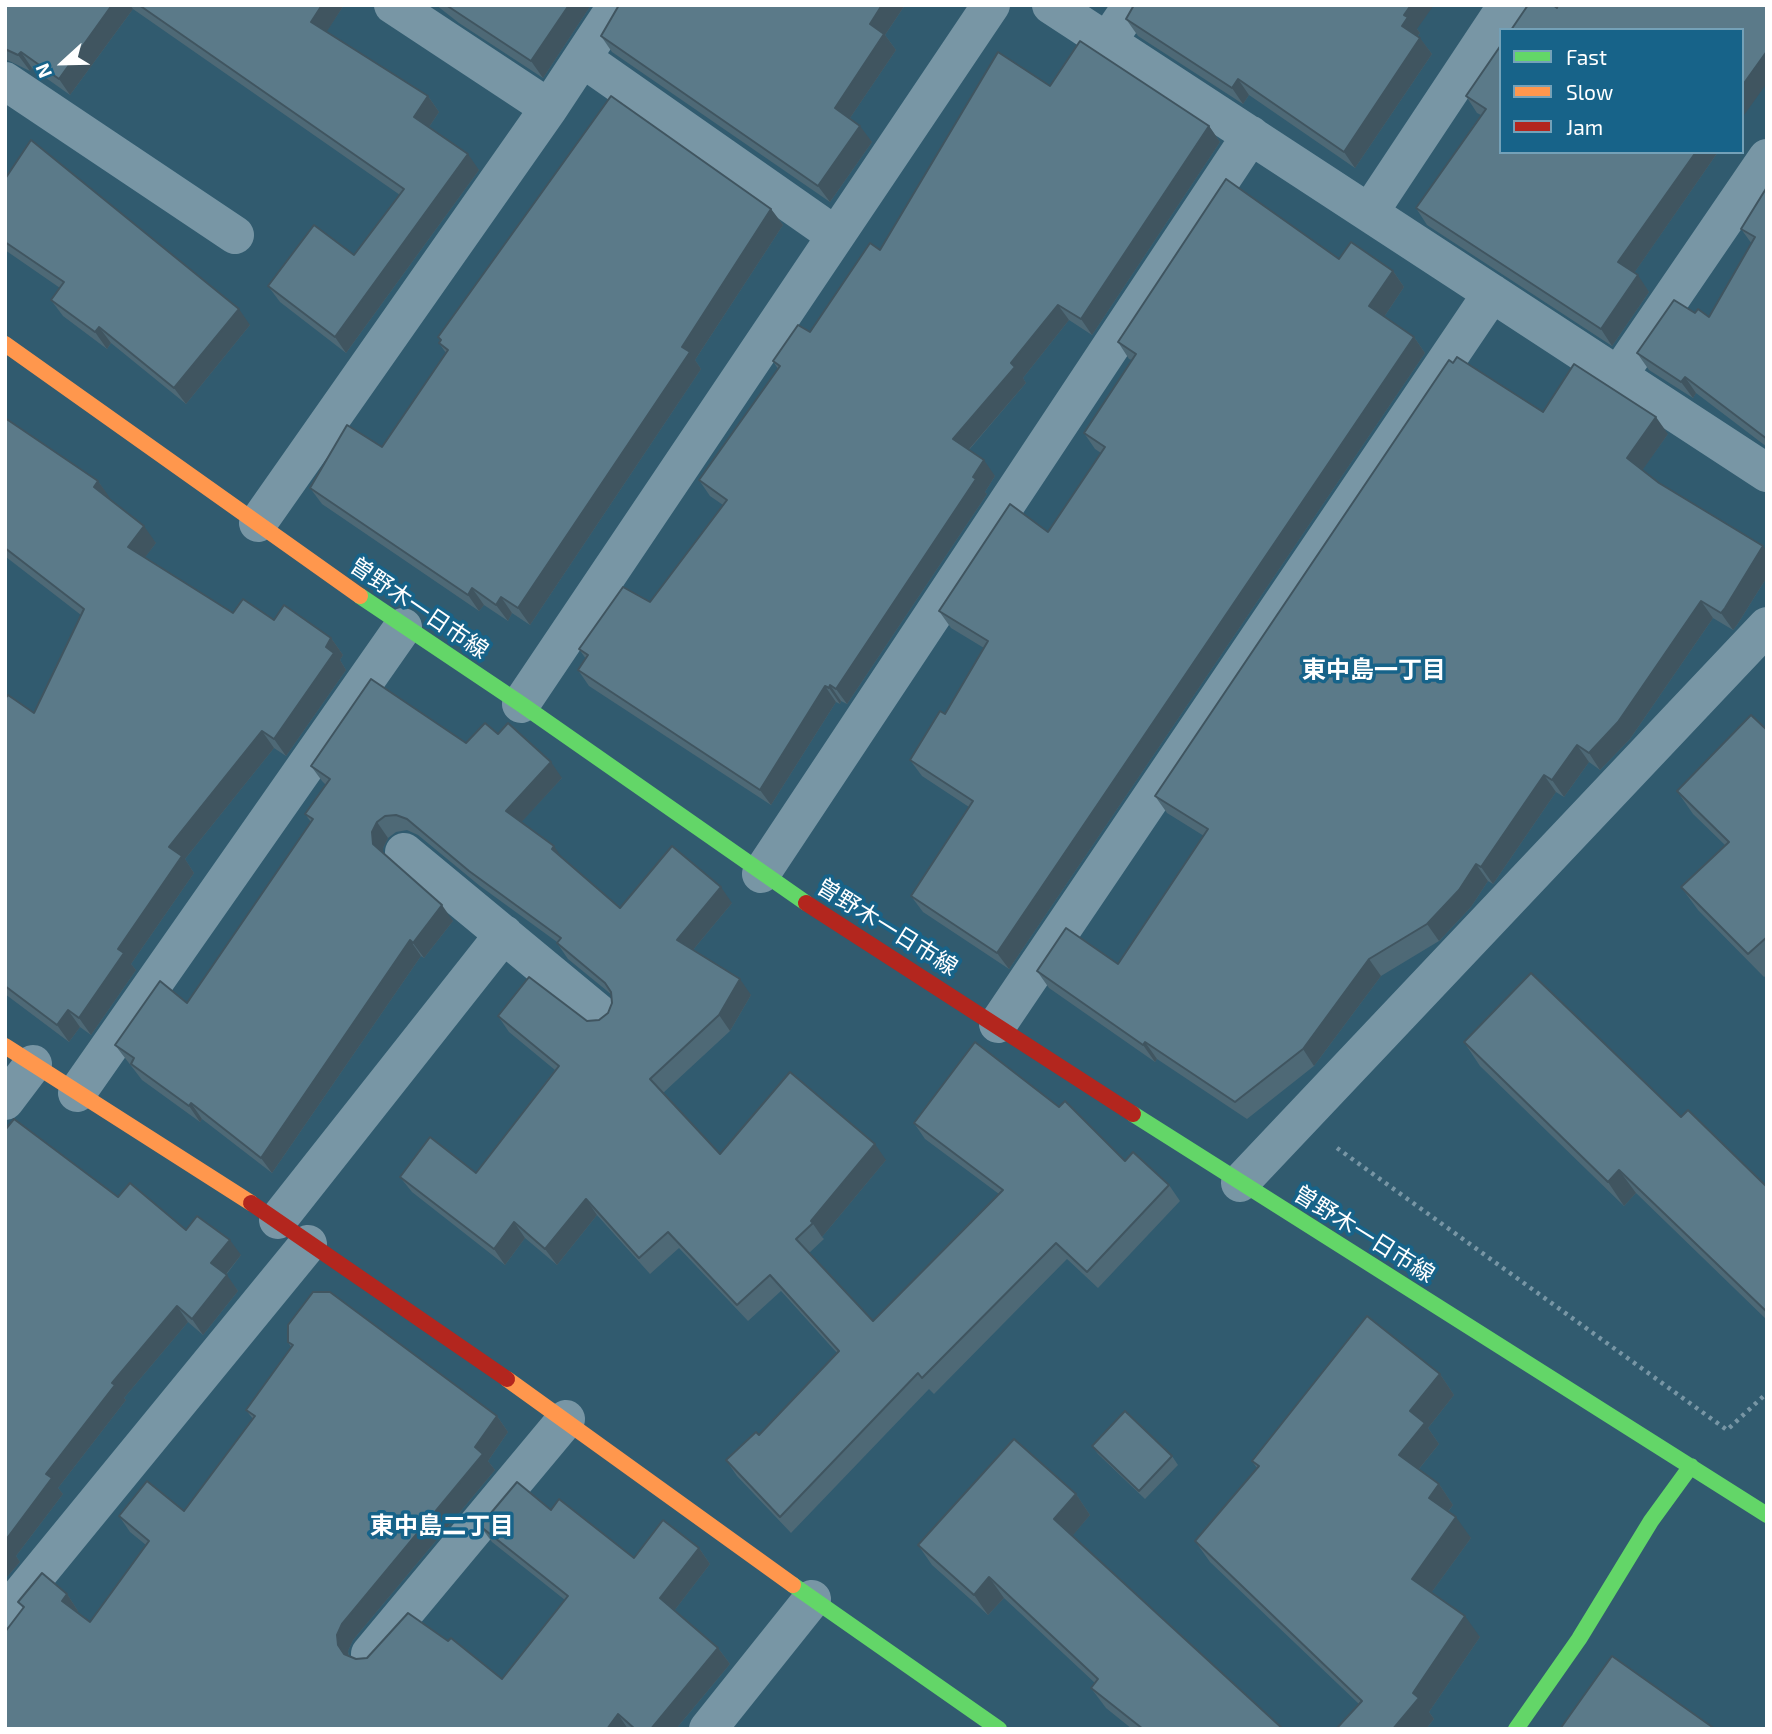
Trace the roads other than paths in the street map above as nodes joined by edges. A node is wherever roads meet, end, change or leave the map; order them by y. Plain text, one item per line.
1 (393, 5) edge
2 (617, 5) edge
3 (991, 5) edge
4 (1051, 5) edge
5 (1132, 5) edge
6 (1507, 5) edge
7 (1107, 42) junction
8 (582, 58) junction
9 (5, 81) edge
10 (549, 108) junction
11 (1251, 135) junction
12 (1767, 158) edge
13 (1369, 214) junction
14 (235, 235) dead end
15 (835, 236) junction
16 (1492, 293) junction
17 (5, 344) edge
18 (1618, 376) junction
19 (1767, 473) edge
20 (258, 523) junction
21 (1767, 626) edge
22 (403, 627) junction
23 (521, 704) junction
24 (404, 852) dead end
25 (761, 874) junction
26 (504, 934) junction
27 (602, 1016) edge
28 (998, 1024) junction
29 (19, 1055) edge
30 (77, 1093) junction
31 (5, 1101) edge
32 (1240, 1183) junction
33 (278, 1220) junction
34 (309, 1244) junction
35 (566, 1419) junction
36 (1691, 1466) junction
37 (1767, 1516) edge
38 (812, 1600) junction
39 (5, 1614) edge
40 (370, 1654) edge
41 (708, 1729) edge
42 (999, 1729) edge
43 (1516, 1729) edge

1 - 10 street
2 - 8 street
3 - 15 street
4 - 7 street
5 - 7 street
6 - 13 street
7 - 11 street
8 - 10 street
8 - 15 street
9 - 14 street
10 - 20 street
11 - 13 street
11 - 25 street
12 - 18 street
13 - 16 street
15 - 23 street
16 - 18 street
16 - 28 street
17 - 20 main road, 曽野木一日市線
18 - 19 street
20 - 22 main road, 曽野木一日市線
21 - 32 street
22 - 23 main road, 曽野木一日市線
22 - 30 street
23 - 25 main road, 曽野木一日市線
24 - 26 street
25 - 28 main road, 曽野木一日市線
26 - 27 street
26 - 33 street
28 - 32 main road, 曽野木一日市線
29 - 30 main road
29 - 31 street
30 - 33 main road
32 - 36 main road, 曽野木一日市線
33 - 34 main road
34 - 35 main road
34 - 39 street
35 - 38 main road
35 - 40 street
36 - 37 main road, 曽野木一日市線
36 - 43 main road
38 - 41 street
38 - 42 main road

